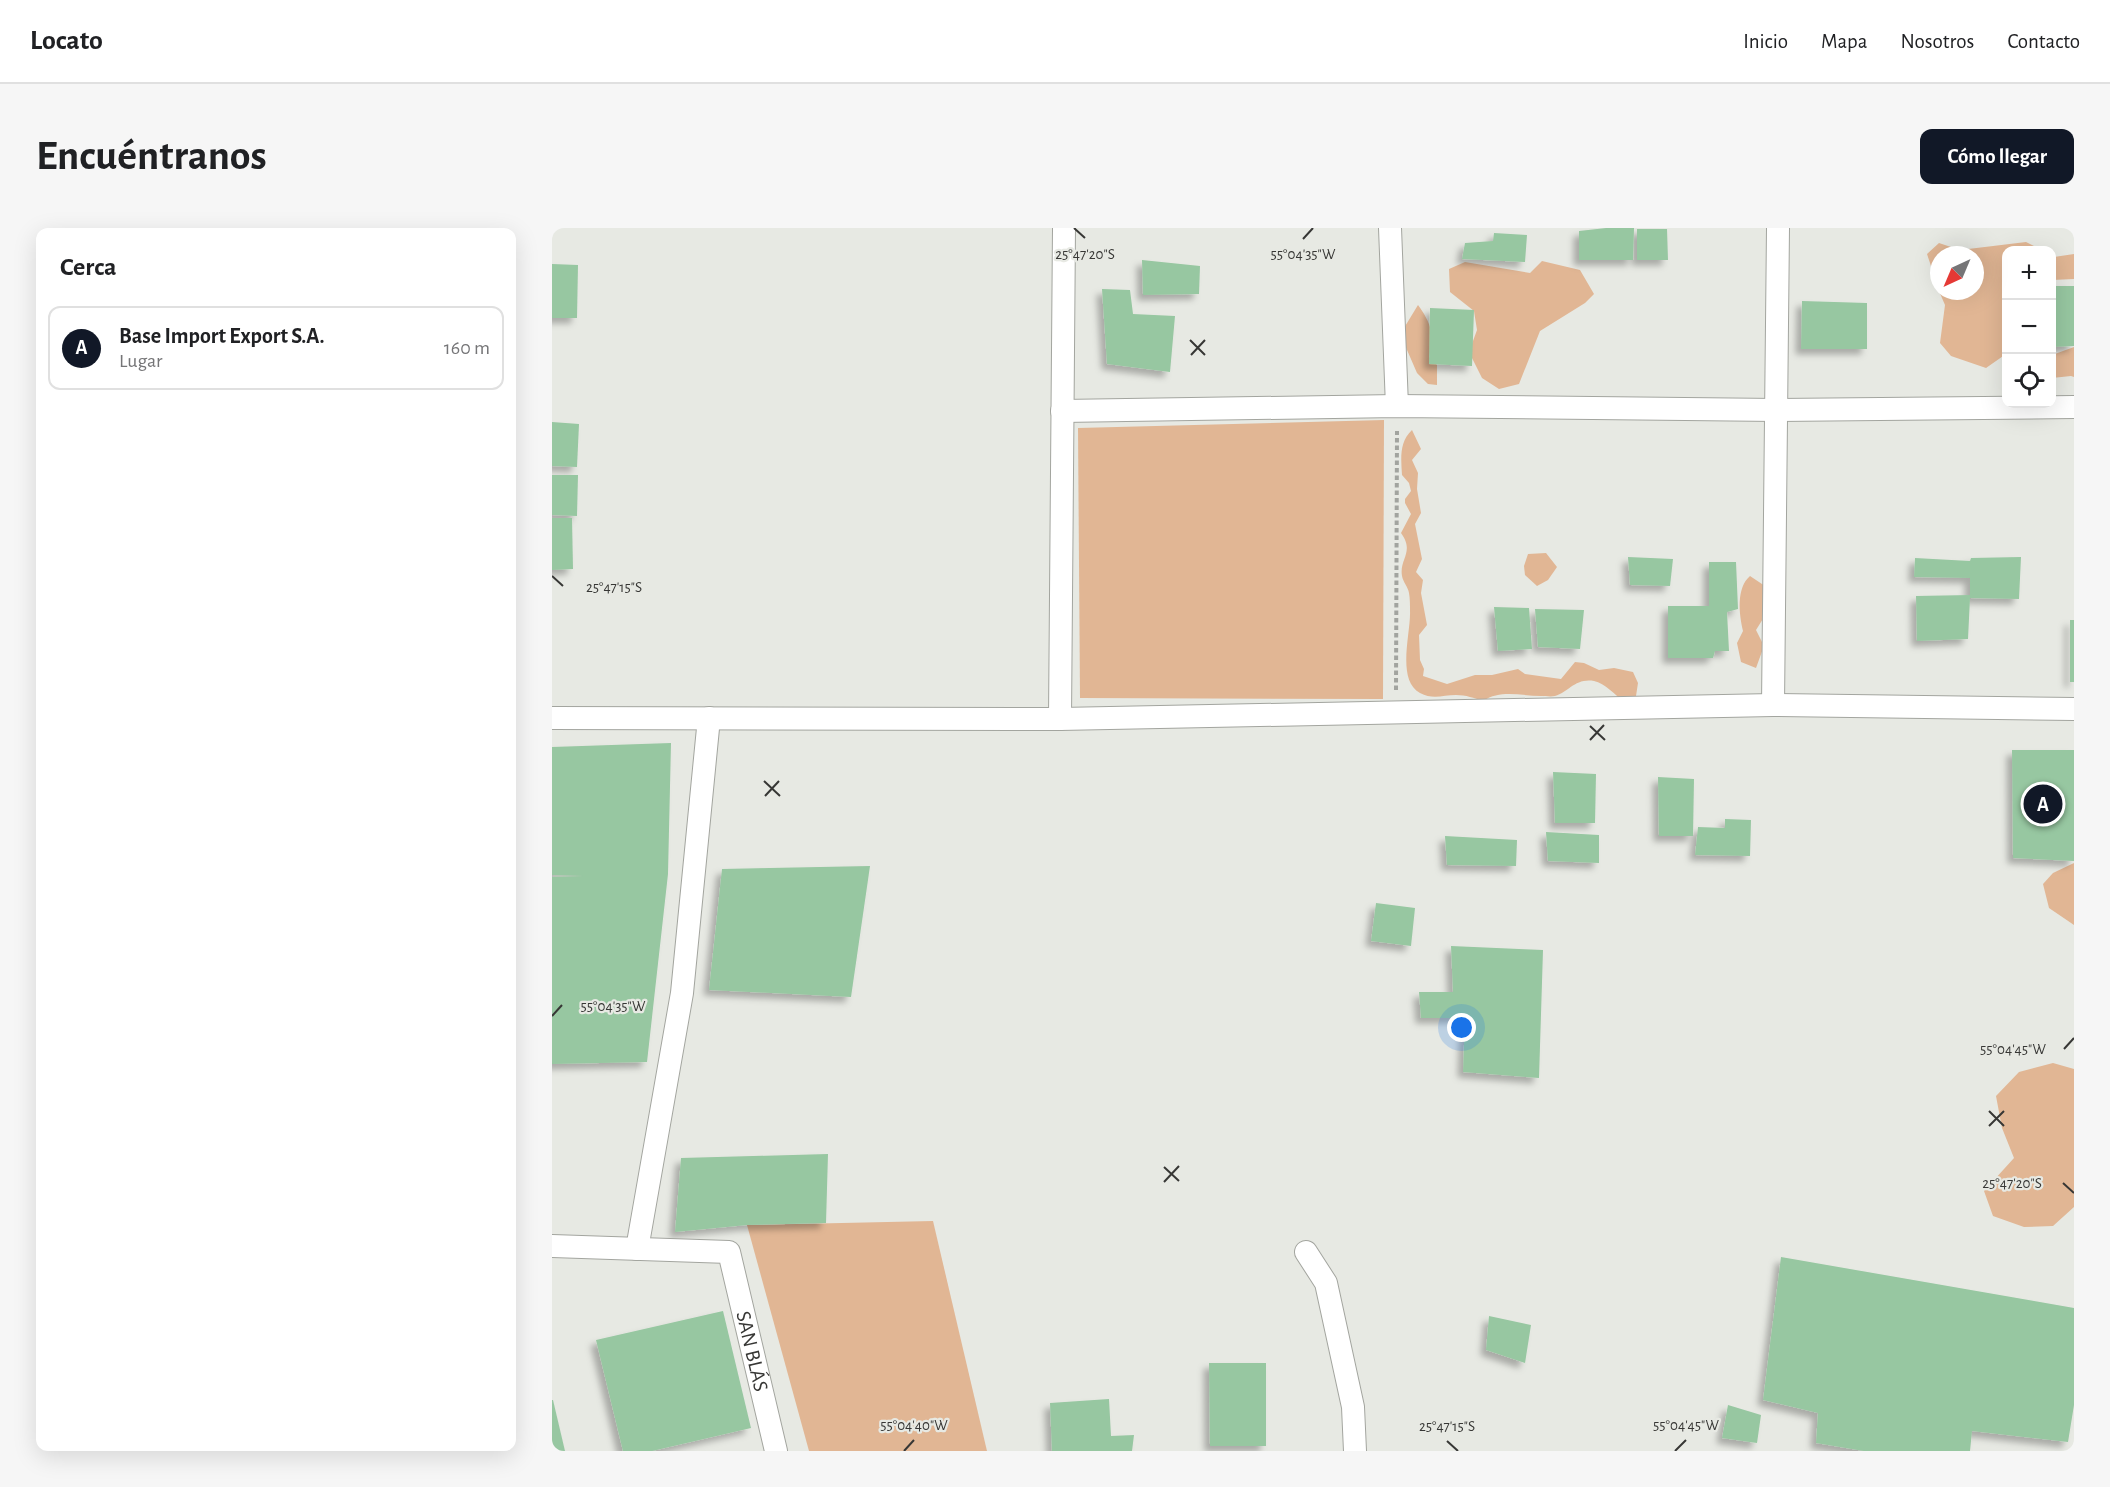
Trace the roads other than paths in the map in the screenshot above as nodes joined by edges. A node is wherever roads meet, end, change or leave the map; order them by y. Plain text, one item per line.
1 (1064, 228) edge
2 (1390, 228) edge
3 (1778, 228) edge
4 (1397, 406) junction
5 (2074, 407) edge
6 (1777, 410) junction
7 (1062, 411) junction
8 (1773, 705) junction
9 (2074, 709) edge
10 (552, 718) edge
11 (709, 718) junction
12 (1060, 719) junction
13 (552, 1246) edge
14 (637, 1249) junction
15 (1306, 1252) dead end
16 (772, 1450) edge
17 (1355, 1451) edge

1 - 7 street
2 - 4 street
3 - 6 street
4 - 6 street
4 - 7 street
5 - 6 street
6 - 8 street
7 - 12 street
8 - 9 street
8 - 12 street
10 - 11 street
11 - 12 street
11 - 14 street
13 - 14 street
14 - 16 street, SAN BLÁS
15 - 17 street

